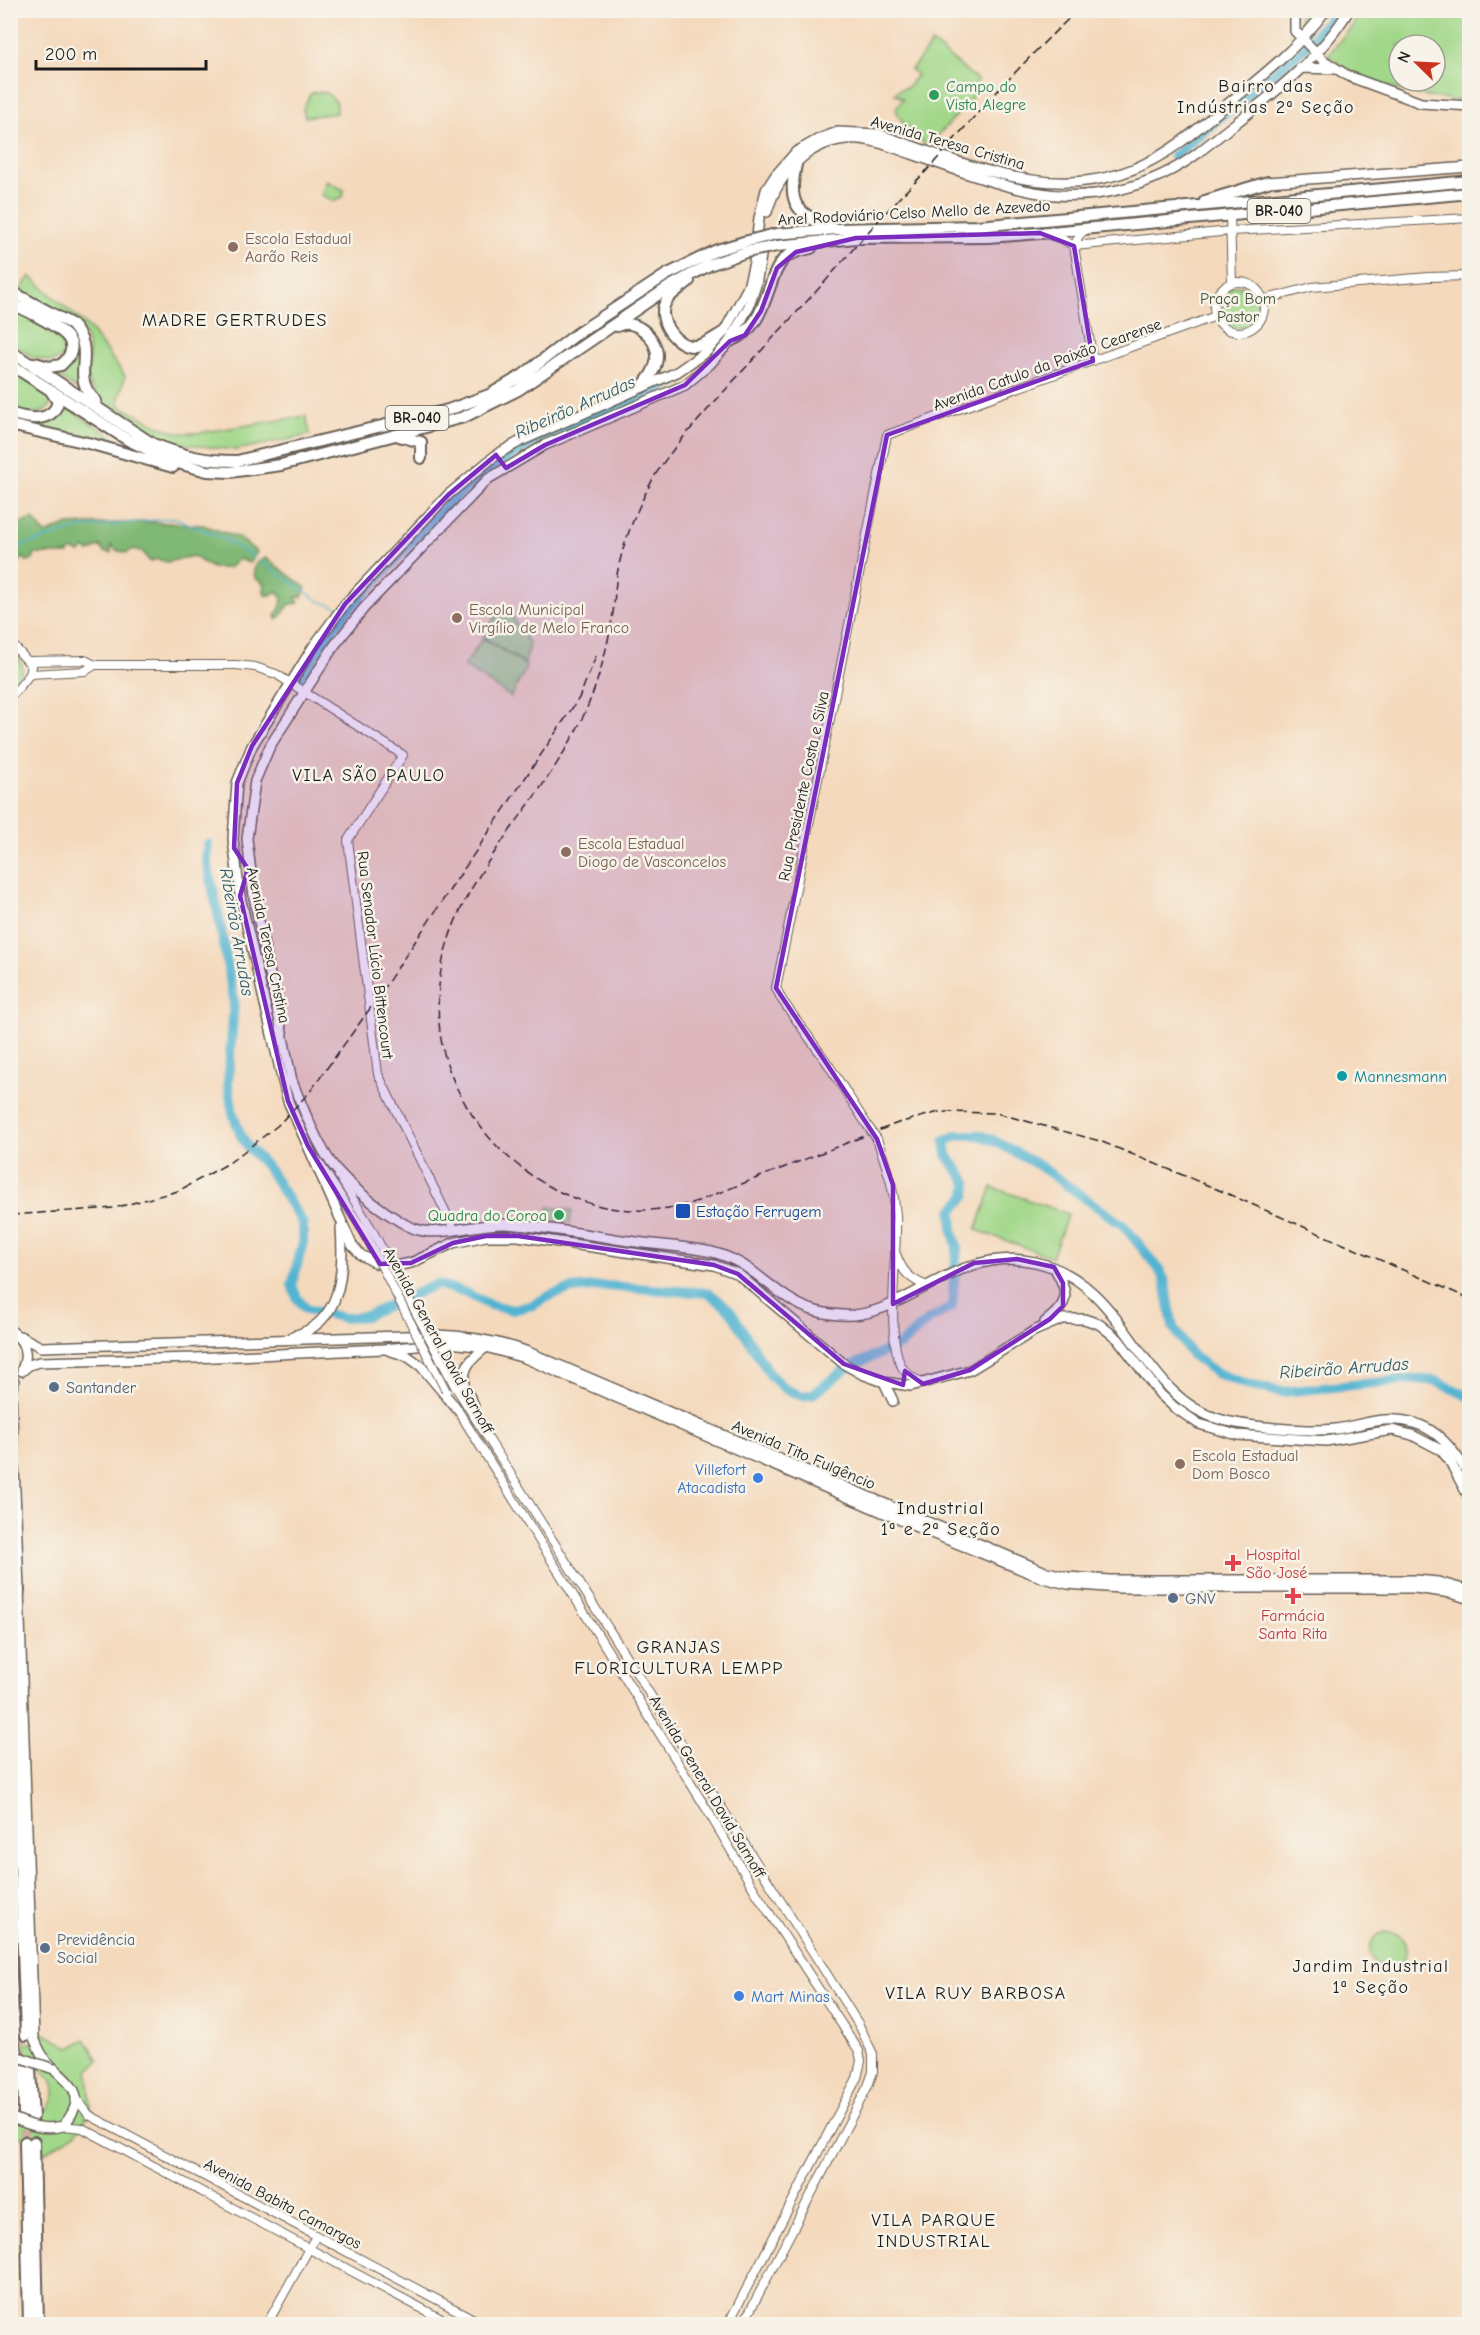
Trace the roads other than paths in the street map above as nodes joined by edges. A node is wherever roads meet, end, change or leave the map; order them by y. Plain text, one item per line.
1 (1294, 10) edge
2 (1326, 10) edge
3 (1349, 10) edge
4 (1303, 40) junction
5 (1316, 54) junction
6 (1300, 68) junction
7 (1335, 69) junction
8 (1470, 106) edge
9 (797, 160) junction
10 (1470, 166) edge
11 (1470, 181) edge
12 (1268, 182) joint
13 (1470, 193) edge
14 (1186, 208) junction
15 (1230, 215) junction
16 (1470, 218) edge
17 (1088, 228) junction
18 (836, 229) junction
19 (1230, 231) junction
20 (1040, 233) junction
21 (856, 238) junction
22 (1074, 246) junction
23 (745, 247) junction
24 (709, 265) junction
25 (1470, 276) edge
26 (1232, 283) junction
27 (10, 291) edge
28 (1263, 300) junction
29 (10, 304) edge
30 (1216, 316) junction
31 (727, 336) junction
32 (595, 337) junction
33 (10, 351) edge
34 (1093, 361) junction
35 (10, 364) edge
36 (45, 384) junction
37 (642, 387) junction
38 (10, 413) edge
39 (114, 417) junction
40 (10, 425) edge
41 (887, 435) joint
42 (393, 436) junction
43 (421, 458) dead end
44 (501, 461) junction
45 (207, 471) junction
46 (10, 642) edge
47 (30, 661) junction
48 (95, 665) junction
49 (30, 674) junction
50 (290, 682) junction
51 (304, 691) junction
52 (10, 698) edge
53 (234, 848) junction
54 (249, 869) junction
55 (239, 891) junction
56 (308, 1146) junction
57 (333, 1165) junction
58 (341, 1223) junction
59 (454, 1229) junction
60 (367, 1230) junction
61 (895, 1249) junction
62 (1054, 1267) junction
63 (927, 1286) junction
64 (894, 1304) junction
65 (10, 1330) edge
66 (1034, 1330) junction
67 (20, 1336) junction
68 (438, 1339) junction
69 (274, 1340) junction
70 (486, 1347) junction
71 (382, 1349) junction
72 (904, 1370) junction
73 (22, 1371) junction
74 (879, 1380) junction
75 (12, 1382) edge
76 (923, 1384) junction
77 (903, 1385) junction
78 (459, 1386) junction
79 (893, 1401) dead end
80 (457, 1409) junction
81 (477, 1420) joint
82 (1470, 1477) edge
83 (1470, 1499) edge
84 (15, 1585) edge
85 (1470, 1591) edge
86 (1470, 1599) edge
87 (10, 1780) edge
88 (717, 1797) junction
89 (705, 1805) junction
90 (10, 1948) edge
91 (842, 2023) junction
92 (858, 2023) junction
93 (15, 2055) edge
94 (54, 2069) junction
95 (26, 2070) tunnel mouth
96 (860, 2071) junction
97 (873, 2072) junction
98 (76, 2098) junction
99 (28, 2116) tunnel mouth
100 (10, 2117) edge
101 (63, 2126) junction
102 (316, 2236) junction
103 (309, 2250) junction
104 (29, 2325) edge
105 (39, 2325) edge
106 (267, 2325) edge
107 (451, 2325) edge
108 (483, 2325) edge
109 (728, 2325) edge
110 (743, 2325) edge

1 - 4 main road
2 - 4 main road, Avenida Teresa Cristina
3 - 5 main road, Avenida Teresa Cristina
4 - 5 main road
4 - 31 main road, Avenida Teresa Cristina
5 - 6 main road, Avenida Teresa Cristina
5 - 7 main road
6 - 7 main road
6 - 9 main road, Avenida Teresa Cristina
7 - 8 main road
9 - 18 highway
9 - 31 main road, Avenida Teresa Cristina
10 - 12 main road
11 - 14 highway, Anel Rodoviário Celso Mello de Azevedo / BR-040
12 - 14 highway
13 - 15 highway, Anel Rodoviário Celso Mello de Azevedo / BR-040
14 - 18 highway, Anel Rodoviário Celso Mello de Azevedo / BR-040
15 - 17 highway, Anel Rodoviário Celso Mello de Azevedo / BR-040
15 - 19 street
16 - 19 street
17 - 20 highway, Anel Rodoviário Celso Mello de Azevedo / BR-040
17 - 22 street
18 - 23 highway, Anel Rodoviário Celso Mello de Azevedo / BR-040, bridge
19 - 22 street
19 - 26 street
20 - 21 highway, Anel Rodoviário Celso Mello de Azevedo / BR-040
20 - 22 street
21 - 23 highway, Anel Rodoviário Celso Mello de Azevedo / BR-040, bridge
21 - 31 highway
22 - 34 street
23 - 24 highway, Anel Rodoviário Celso Mello de Azevedo / BR-040
23 - 39 highway, Anel Rodoviário Celso Mello de Azevedo / BR-040
24 - 31 highway
24 - 32 highway, Anel Rodoviário Celso Mello de Azevedo / BR-040
25 - 28 street
26 - 28 street
26 - 30 street
27 - 39 highway
28 - 30 street
29 - 33 highway
30 - 34 street, Avenida Catulo da Paixão Cearense
31 - 37 main road, Avenida Teresa Cristina
31 - 44 main road, Avenida Teresa Cristina
32 - 37 highway
32 - 42 highway, Anel Rodoviário Celso Mello de Azevedo / BR-040
33 - 39 highway, Anel Rodoviário Celso Mello de Azevedo / BR-040
34 - 41 street, Avenida Catulo da Paixão Cearense
35 - 36 highway, Anel Rodoviário Celso Mello de Azevedo / BR-040
36 - 38 highway
36 - 45 highway, Anel Rodoviário Celso Mello de Azevedo / BR-040
37 - 44 main road, Avenida Teresa Cristina
40 - 45 highway
41 - 61 street, Rua Presidente Costa e Silva, bridge
42 - 43 highway
42 - 45 highway, Anel Rodoviário Celso Mello de Azevedo / BR-040
44 - 50 main road, Avenida Teresa Cristina
44 - 51 main road, Avenida Teresa Cristina
46 - 47 street
47 - 48 street
47 - 49 street
48 - 49 street
48 - 50 street
49 - 52 street
50 - 51 street
50 - 53 main road, Avenida Teresa Cristina
51 - 54 main road, Avenida Teresa Cristina
51 - 59 street, Rua Senador Lúcio Bittencourt
53 - 54 main road
53 - 55 main road, Avenida Teresa Cristina
54 - 55 main road
54 - 57 main road, Avenida Teresa Cristina
55 - 56 main road, Avenida Teresa Cristina
56 - 58 main road, Avenida Teresa Cristina
56 - 60 street, Avenida General David Sarnoff
57 - 59 main road, Avenida Teresa Cristina
57 - 60 street, Avenida General David Sarnoff
58 - 69 main road
58 - 74 main road, Avenida Teresa Cristina
59 - 64 main road, Avenida Teresa Cristina
60 - 78 street, Avenida General David Sarnoff, bridge
60 - 80 street, Avenida General David Sarnoff, bridge
61 - 63 street
61 - 64 street, Rua Presidente Costa e Silva
62 - 63 main road, Avenida Teresa Cristina
62 - 66 main road
62 - 82 main road, Avenida Teresa Cristina
63 - 64 main road, Avenida Teresa Cristina
64 - 72 street, Rua Presidente Costa e Silva
65 - 67 main road
66 - 76 main road, Avenida Teresa Cristina
66 - 83 main road, Avenida Teresa Cristina
67 - 69 main road
67 - 73 main road
68 - 69 main road, Avenida Tito Fulgêncio
68 - 70 main road, Avenida Tito Fulgêncio
68 - 71 main road, Avenida Tito Fulgêncio
68 - 78 main road
68 - 85 main road, Avenida Tito Fulgêncio
70 - 78 main road
70 - 86 main road, Avenida Tito Fulgêncio
71 - 73 main road
71 - 80 main road
72 - 76 street
72 - 77 street
73 - 75 main road
74 - 77 main road, Avenida Teresa Cristina
74 - 79 main road
75 - 84 main road
76 - 77 main road, Avenida Teresa Cristina
78 - 81 main road
80 - 89 street, Avenida General David Sarnoff
81 - 88 street, Avenida General David Sarnoff
84 - 87 highway
84 - 94 main road
88 - 89 street
88 - 92 street, Avenida General David Sarnoff
89 - 91 street, Avenida General David Sarnoff
90 - 93 main road
91 - 92 street
91 - 96 street, Avenida General David Sarnoff
92 - 97 street, Avenida General David Sarnoff
93 - 94 main road, bridge
94 - 98 main road
95 - 99 highway
96 - 97 street
96 - 109 street
97 - 110 street
98 - 101 main road
98 - 102 street, Avenida Babita Camargos
100 - 101 main road, bridge
101 - 103 street, Avenida Babita Camargos
102 - 103 street
102 - 108 street, Avenida Babita Camargos
103 - 106 street
103 - 107 street, Avenida Babita Camargos
104 - 105 highway

